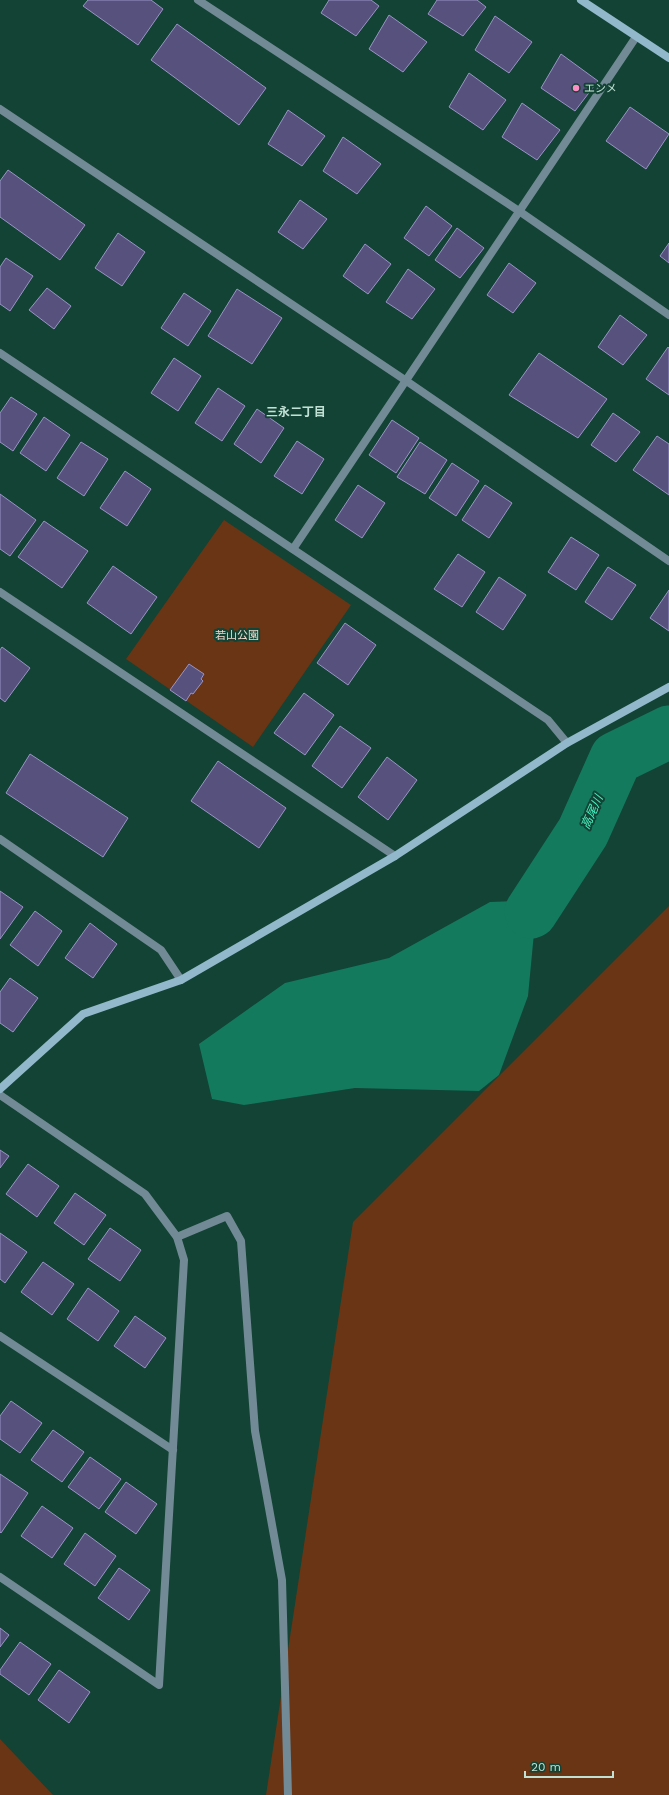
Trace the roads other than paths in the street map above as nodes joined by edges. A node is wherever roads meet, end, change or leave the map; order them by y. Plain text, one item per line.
1 (198, 0) edge
2 (581, 0) edge
3 (636, 37) junction
4 (669, 58) edge
5 (0, 109) edge
6 (519, 211) junction
7 (669, 315) edge
8 (0, 352) edge
9 (405, 380) junction
10 (293, 549) junction
11 (669, 561) edge
12 (0, 592) edge
13 (669, 687) edge
14 (567, 742) junction
15 (0, 839) edge
16 (395, 856) junction
17 (181, 980) junction
18 (0, 1089) edge
19 (0, 1095) edge
20 (177, 1237) junction
21 (0, 1336) edge
22 (173, 1450) junction
23 (0, 1577) edge
24 (288, 1795) edge

1 - 6 street
2 - 3 street
3 - 4 street
3 - 6 street
5 - 9 street
6 - 7 street
6 - 9 street
8 - 10 street
9 - 10 street
9 - 11 street
10 - 14 street
12 - 16 street
13 - 14 street
14 - 16 street
15 - 17 street
16 - 17 street
17 - 18 street
19 - 20 street
20 - 22 street
20 - 24 street
21 - 22 street
22 - 23 street

